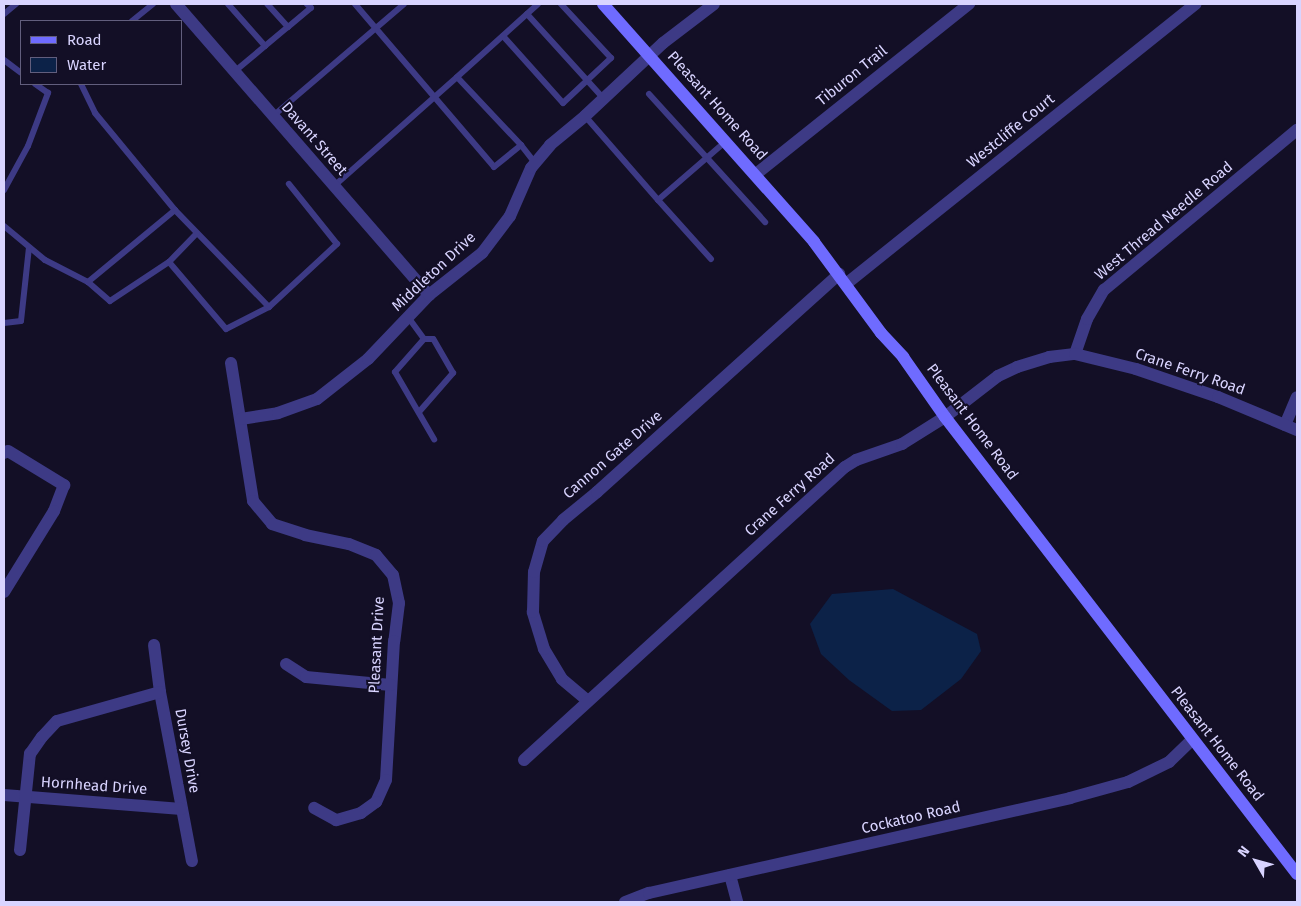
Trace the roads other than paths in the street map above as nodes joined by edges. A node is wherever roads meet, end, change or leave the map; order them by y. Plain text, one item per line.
1 (16, 4) edge
2 (153, 4) edge
3 (176, 4) edge
4 (228, 4) edge
5 (267, 4) edge
6 (307, 4) edge
7 (355, 4) edge
8 (404, 4) edge
9 (538, 4) edge
10 (561, 4) edge
11 (603, 4) edge
12 (714, 4) edge
13 (969, 4) edge
14 (1196, 4) edge
15 (4, 14) edge
16 (527, 14) junction
17 (133, 20) edge
18 (288, 27) junction
19 (376, 28) junction
20 (503, 36) junction
21 (265, 46) junction
22 (650, 56) junction
23 (4, 60) edge
24 (235, 70) junction
25 (20, 72) edge
26 (457, 77) junction
27 (588, 81) junction
28 (36, 85) edge
29 (81, 85) edge
30 (649, 94) dead end
31 (435, 98) junction
32 (604, 98) junction
33 (273, 116) junction
34 (585, 116) junction
35 (1297, 130) edge
36 (725, 142) junction
37 (521, 145) junction
38 (707, 158) junction
39 (536, 163) junction
40 (756, 174) junction
41 (289, 184) dead end
42 (334, 186) junction
43 (4, 190) edge
44 (658, 200) junction
45 (175, 210) junction
46 (765, 222) dead end
47 (4, 226) edge
48 (197, 234) junction
49 (29, 247) junction
50 (711, 259) dead end
51 (169, 262) junction
52 (842, 279) junction
53 (88, 282) junction
54 (429, 295) junction
55 (269, 307) junction
56 (408, 317) junction
57 (4, 322) edge
58 (424, 339) junction
59 (1076, 354) junction
60 (231, 363) dead end
61 (1297, 397) edge
62 (419, 412) junction
63 (945, 417) junction
64 (242, 418) junction
65 (1285, 425) junction
66 (1297, 430) edge
67 (434, 439) dead end
68 (4, 453) edge
69 (4, 592) edge
70 (154, 645) dead end
71 (286, 664) dead end
72 (391, 686) junction
73 (160, 692) junction
74 (588, 701) junction
75 (1192, 740) junction
76 (524, 760) dead end
77 (4, 795) edge
78 (26, 797) junction
79 (314, 808) dead end
80 (181, 809) junction
81 (20, 850) dead end
82 (192, 862) dead end
83 (1297, 874) edge
84 (730, 875) junction
85 (625, 902) edge
86 (737, 902) edge

1 - 15 lane
2 - 17 lane
3 - 24 street, Davant Street
4 - 21 lane
5 - 18 lane
6 - 18 lane
7 - 19 lane
8 - 19 lane
9 - 16 lane
10 - 27 lane
11 - 22 main road, Pleasant Home Road
12 - 22 street
13 - 40 street, Tiburon Trail
14 - 52 street, Westcliffe Court
16 - 20 lane
16 - 27 lane
18 - 21 lane
19 - 31 lane
19 - 33 lane
20 - 26 lane
20 - 27 lane
21 - 24 lane
22 - 32 street, Middleton Drive
22 - 36 main road, Pleasant Home Road
23 - 25 lane
24 - 33 street, Davant Street
26 - 31 lane
26 - 37 lane
27 - 32 lane
28 - 43 lane
29 - 45 lane
30 - 38 lane
31 - 37 lane
31 - 42 lane
32 - 34 street, Middleton Drive
33 - 42 street, Davant Street
34 - 39 street, Middleton Drive
34 - 44 lane
35 - 59 street, West Thread Needle Road
36 - 38 lane
36 - 40 main road, Pleasant Home Road
37 - 39 lane
38 - 44 lane
38 - 46 lane
39 - 54 street, Middleton Drive
40 - 52 main road, Pleasant Home Road
41 - 55 lane
42 - 54 street, Davant Street
44 - 50 lane
45 - 48 lane
45 - 53 lane
47 - 49 lane
48 - 51 lane
48 - 55 lane
49 - 53 lane
49 - 57 lane
51 - 53 lane
51 - 55 lane
52 - 63 main road, Pleasant Home Road
52 - 74 street, Cannon Gate Drive
54 - 56 street, Middleton Drive
56 - 58 lane
56 - 64 street, Middleton Drive
58 - 62 lane
58 - 62 lane
59 - 63 street, Crane Ferry Road
59 - 65 street, Crane Ferry Road
60 - 64 street, Pleasant Drive
61 - 65 street
62 - 67 lane
63 - 74 street, Crane Ferry Road
63 - 75 main road, Pleasant Home Road
64 - 72 street, Pleasant Drive
65 - 66 street, Crane Ferry Road
68 - 69 street
70 - 73 street, Dursey Drive
71 - 72 street
72 - 79 street, Pleasant Drive
73 - 78 street
73 - 80 street, Dursey Drive
74 - 76 street, Crane Ferry Road
75 - 83 main road, Pleasant Home Road
75 - 84 street, Cockatoo Road
77 - 78 street, Hornhead Drive
78 - 80 street, Hornhead Drive
78 - 81 street
80 - 82 street, Dursey Drive
84 - 85 street, Cockatoo Road
84 - 86 street

